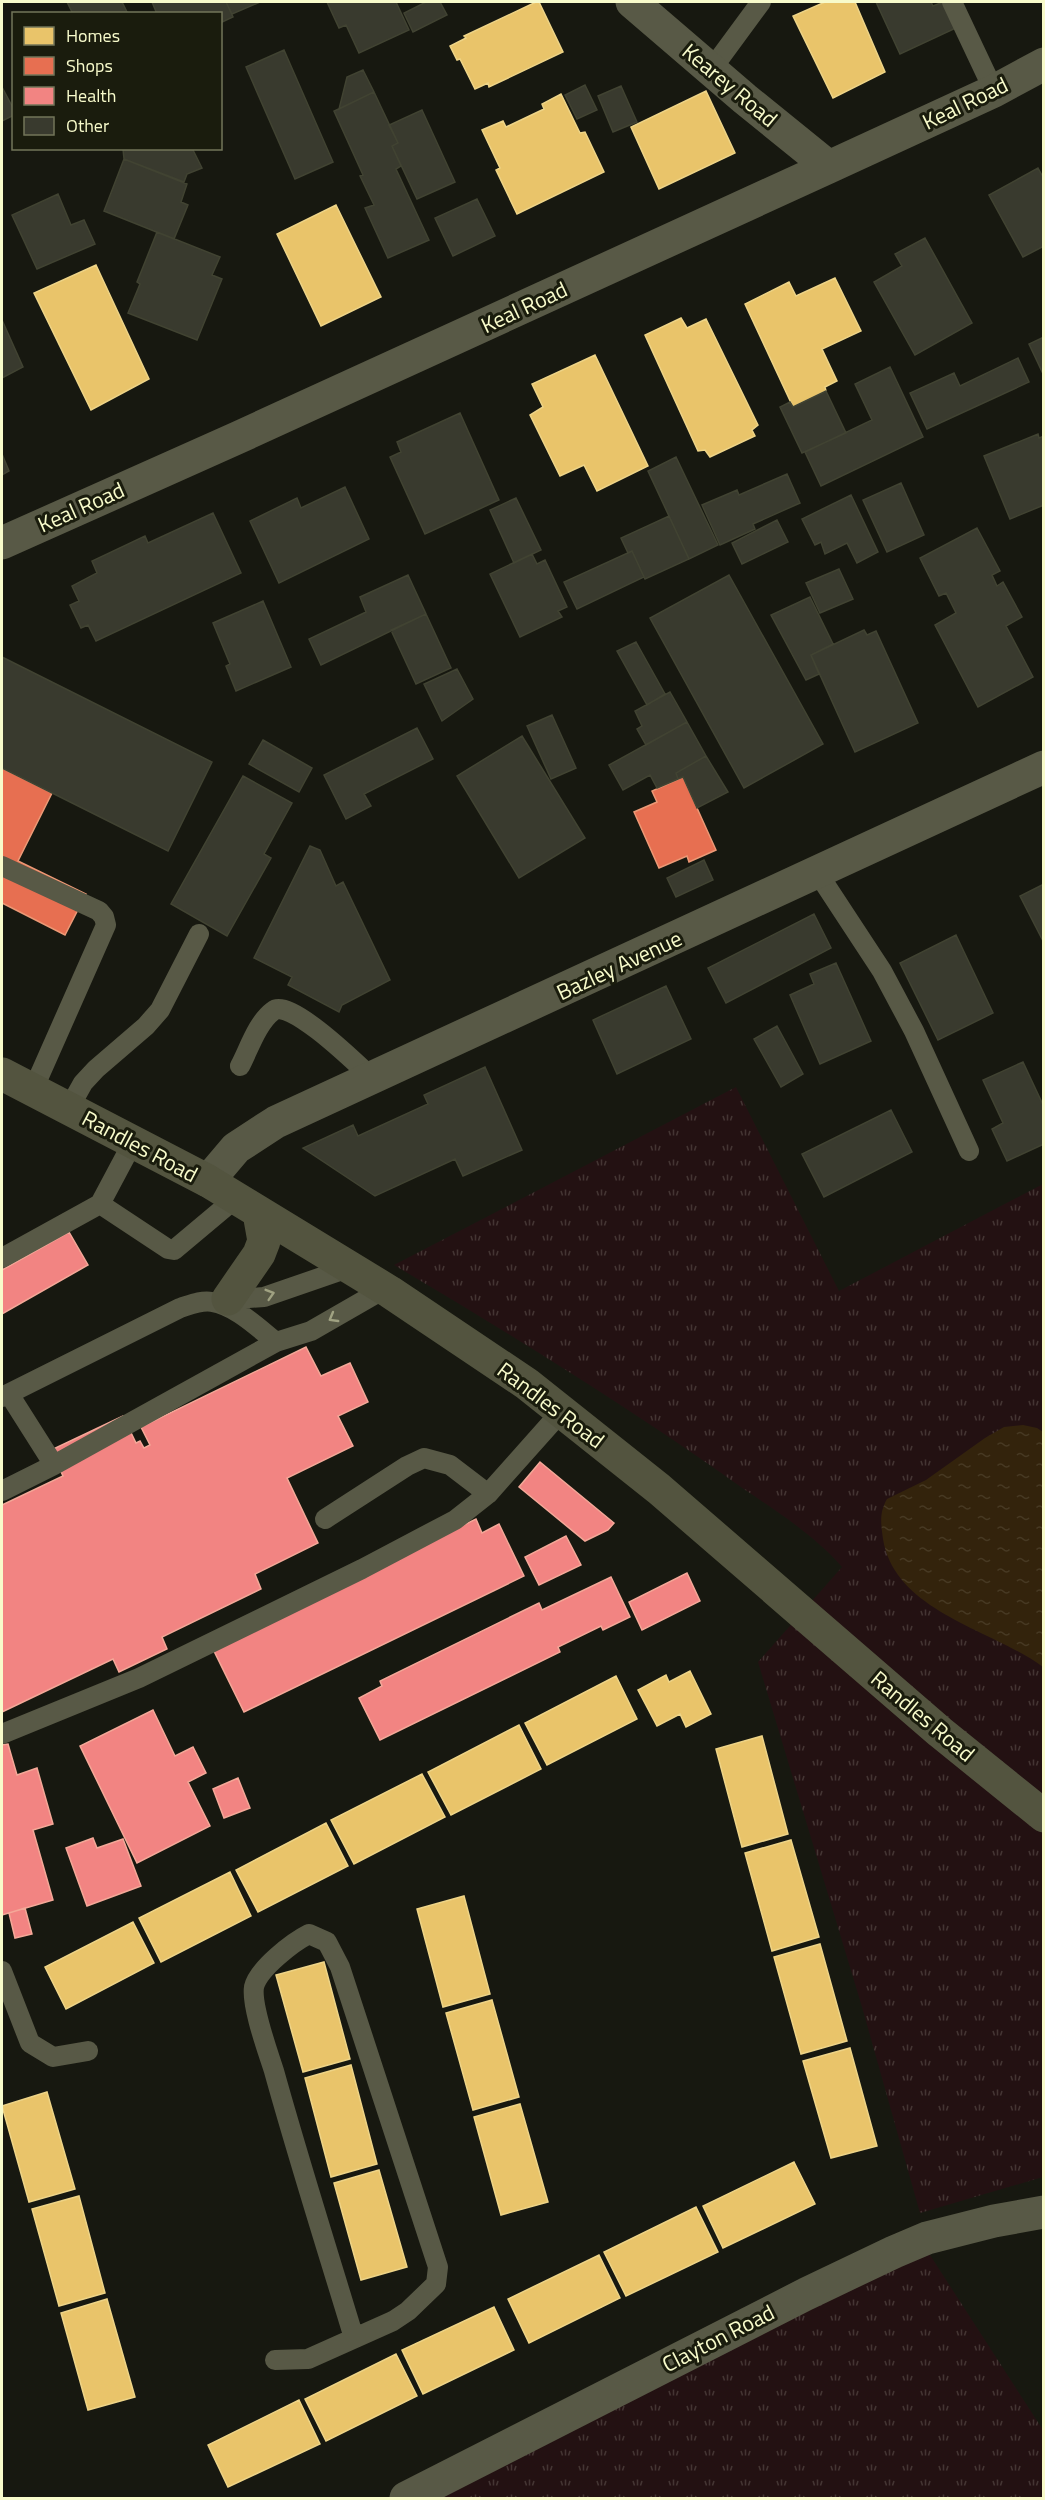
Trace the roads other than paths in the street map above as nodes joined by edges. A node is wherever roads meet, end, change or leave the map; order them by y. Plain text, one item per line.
1 (632, 2) edge
2 (761, 2) edge
3 (952, 2) edge
4 (1044, 64) edge
5 (711, 70) junction
6 (994, 91) junction
7 (829, 167) junction
8 (2, 543) edge
9 (1044, 767) edge
10 (2, 866) edge
11 (817, 872) junction
12 (199, 934) dead end
13 (240, 1066) dead end
14 (2, 1074) edge
15 (372, 1078) junction
16 (33, 1090) junction
17 (69, 1108) junction
18 (133, 1142) junction
19 (969, 1151) dead end
20 (208, 1181) junction
21 (100, 1204) junction
22 (248, 1206) junction
23 (2, 1258) edge
24 (348, 1268) junction
25 (384, 1289) junction
26 (220, 1301) junction
27 (276, 1342) junction
28 (5, 1395) edge
29 (561, 1412) junction
30 (54, 1465) junction
31 (2, 1491) edge
32 (488, 1494) junction
33 (325, 1519) dead end
34 (2, 1734) edge
35 (1044, 1816) edge
36 (2, 1971) edge
37 (88, 2051) dead end
38 (1044, 2212) edge
39 (354, 2338) junction
40 (275, 2360) dead end
41 (406, 2499) edge

1 - 5 street, Kearey Road
2 - 5 lane
3 - 6 lane
4 - 6 street, Keal Road
5 - 7 street, Kearey Road
6 - 7 street, Keal Road
7 - 8 street, Keal Road
9 - 11 street, Bazley Avenue
10 - 16 lane
11 - 15 street, Bazley Avenue
11 - 19 lane
12 - 17 lane
13 - 15 lane
14 - 16 street, Randles Road
15 - 20 street, Bazley Avenue
16 - 17 street, Randles Road
17 - 18 street, Randles Road
18 - 20 street, Randles Road
18 - 21 lane
20 - 22 street, Randles Road
21 - 22 lane
21 - 23 lane
22 - 24 street, Randles Road
22 - 26 street
24 - 25 street, Randles Road
26 -> 24 lane
25 -> 27 lane
25 - 29 street, Randles Road
26 - 27 lane
26 - 28 lane
27 - 30 lane
28 - 30 lane
29 - 32 lane
29 - 35 street, Randles Road
30 - 31 lane
32 - 33 lane
32 - 34 lane
36 - 37 lane
38 - 41 street, Clayton Road
39 - 39 lane
39 - 40 lane

